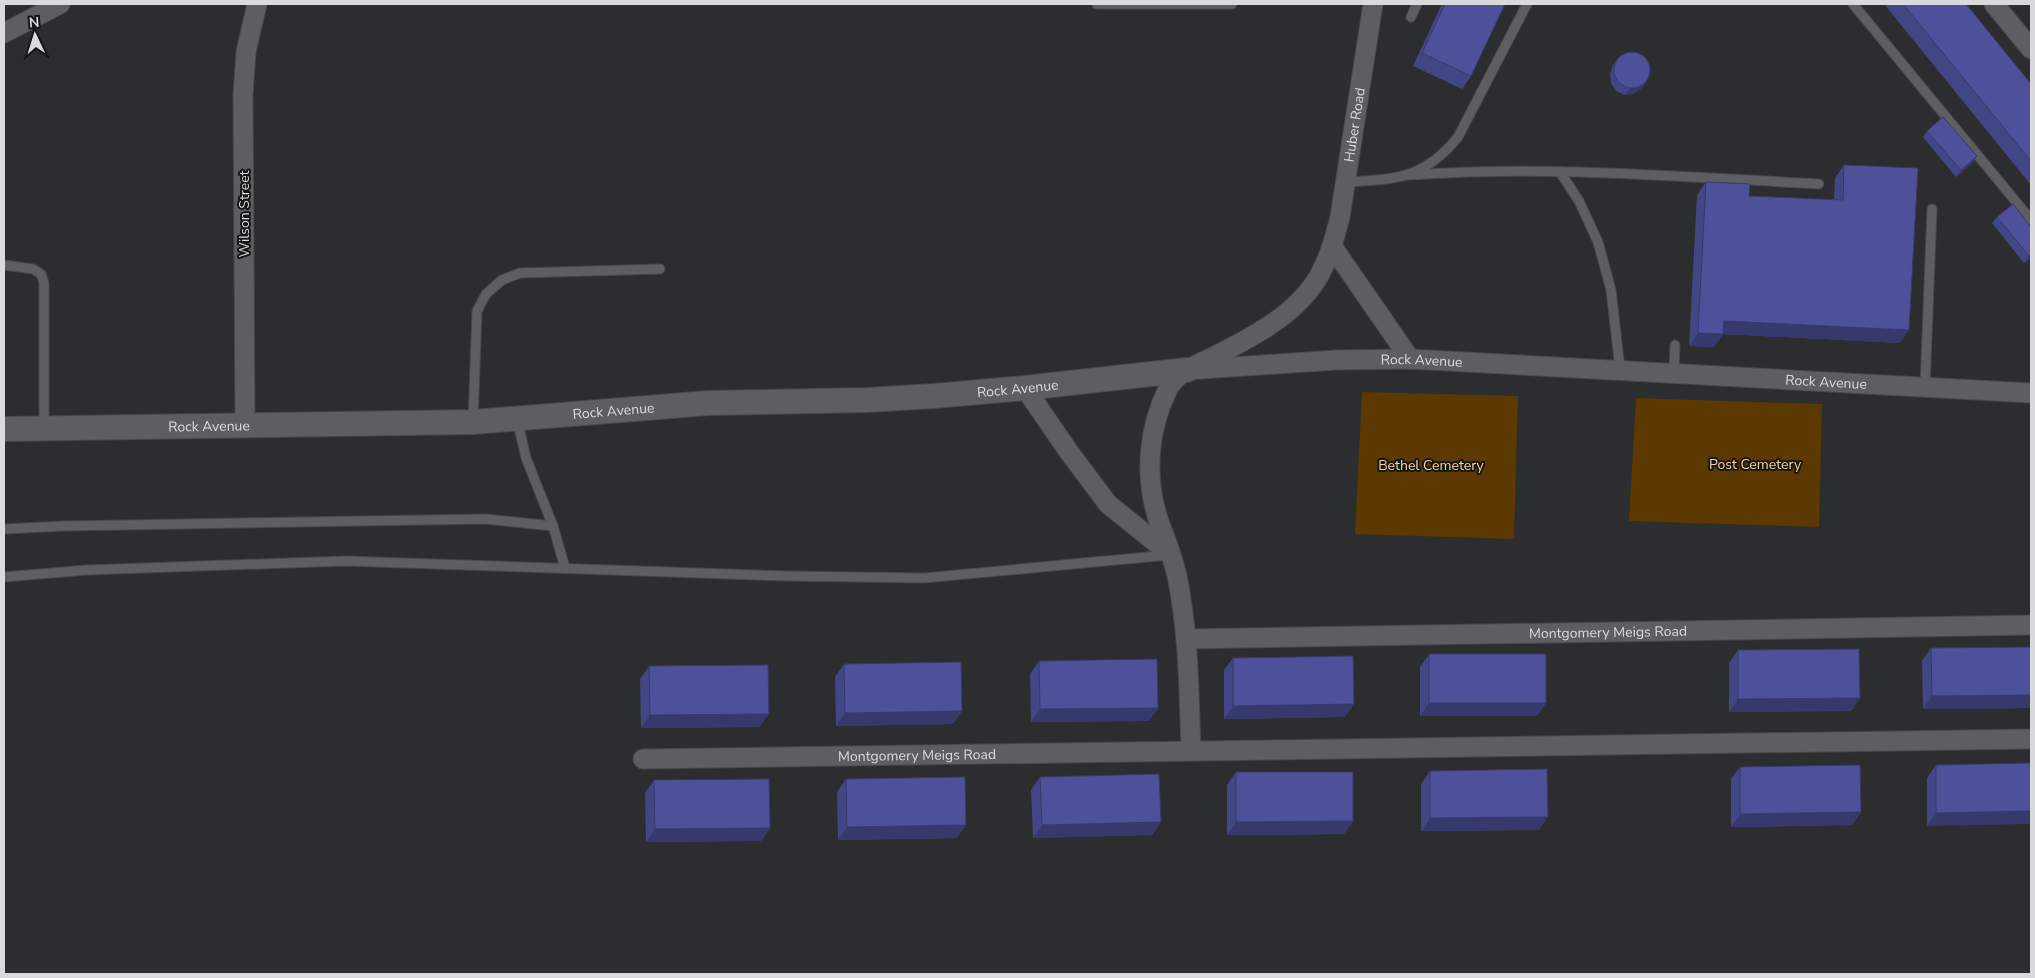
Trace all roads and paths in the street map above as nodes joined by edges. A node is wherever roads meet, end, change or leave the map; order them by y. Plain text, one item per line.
1 (60, 4) edge
2 (257, 4) edge
3 (1097, 4) edge
4 (1232, 4) edge
5 (1373, 4) edge
6 (1417, 4) edge
7 (1527, 4) edge
8 (1853, 4) edge
9 (1994, 4) edge
10 (1411, 17) dead end
11 (4, 33) edge
12 (2031, 49) edge
13 (1560, 172) junction
14 (1409, 175) junction
15 (1346, 182) junction
16 (1819, 184) dead end
17 (1932, 209) dead end
18 (2031, 220) edge
19 (1332, 246) junction
20 (4, 265) edge
21 (660, 269) dead end
22 (1675, 345) dead end
23 (1410, 359) junction
24 (1620, 369) junction
25 (1187, 370) junction
26 (1674, 372) junction
27 (1925, 387) junction
28 (1025, 388) junction
29 (2031, 393) edge
30 (517, 419) junction
31 (473, 422) junction
32 (245, 425) junction
33 (44, 428) junction
34 (4, 429) edge
35 (554, 526) junction
36 (4, 529) edge
37 (1171, 554) junction
38 (565, 568) junction
39 (4, 577) edge
40 (2031, 625) edge
41 (1186, 639) junction
42 (2031, 739) edge
43 (1191, 749) junction
44 (643, 758) dead end

1 - 11 street
2 - 32 street, Wilson Street
3 - 4 lane
5 - 15 street, Huber Road
6 - 10 lane
7 - 14 lane
8 - 18 lane
9 - 12 street
13 - 14 lane
13 - 16 lane
13 - 24 lane
14 - 15 lane
15 - 19 street, Huber Road
17 - 27 lane
19 - 23 street
19 - 25 street, Huber Road
20 - 33 lane
21 - 31 lane
22 - 26 lane
23 - 24 street, Rock Avenue
23 - 25 street, Rock Avenue
24 - 26 street, Rock Avenue
25 - 28 street, Rock Avenue
25 - 37 street
26 - 27 street, Rock Avenue
27 - 29 street, Rock Avenue
28 - 30 street, Rock Avenue
28 - 37 street
30 - 31 street, Rock Avenue
30 - 35 lane
31 - 32 street, Rock Avenue
32 - 33 street, Rock Avenue
33 - 34 street, Rock Avenue
35 - 36 lane
35 - 38 lane
37 - 38 lane
37 - 41 street
38 - 39 lane
40 - 41 street, Montgomery Meigs Road
41 - 43 street
42 - 43 street, Montgomery Meigs Road
43 - 44 street, Montgomery Meigs Road

